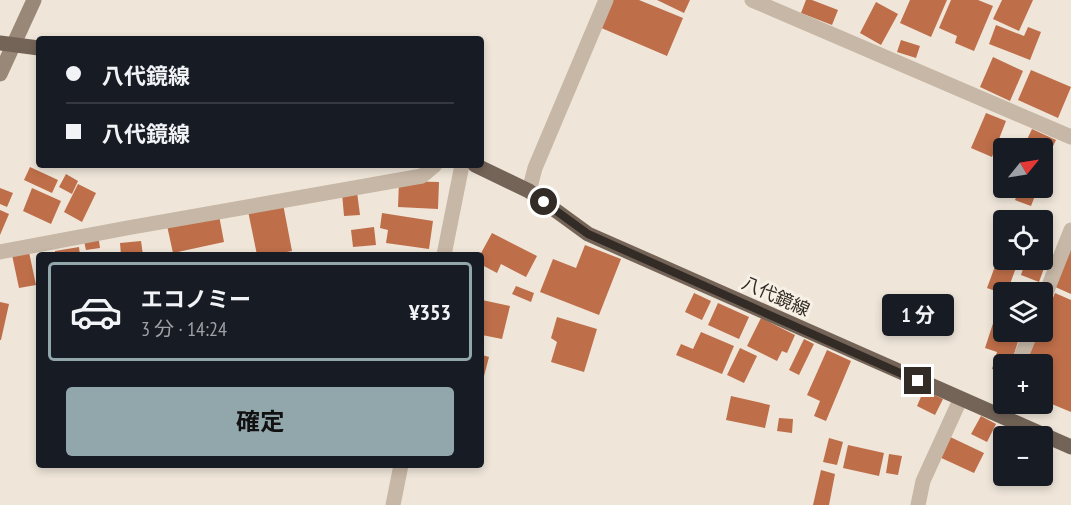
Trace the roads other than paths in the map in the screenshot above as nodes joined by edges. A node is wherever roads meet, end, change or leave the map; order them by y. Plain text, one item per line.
1 (34, 0) edge
2 (606, 0) edge
3 (752, 0) edge
4 (7, 44) edge
5 (36, 48) edge
6 (0, 74) edge
7 (1071, 137) edge
8 (431, 168) edge
9 (461, 168) edge
10 (481, 168) edge
11 (529, 190) junction
12 (1071, 230) edge
13 (0, 252) edge
14 (445, 252) edge
15 (1050, 282) edge
16 (960, 400) junction
17 (993, 408) edge
18 (1009, 414) edge
19 (1071, 447) edge
20 (400, 468) edge
21 (393, 505) edge
22 (918, 505) edge

1 - 4 street
2 - 11 street
3 - 7 street
4 - 5 main road
4 - 6 street
8 - 13 street
9 - 14 street
10 - 11 main road, 八代鏡線
11 - 16 main road, 八代鏡線
12 - 15 street
16 - 17 main road, 八代鏡線
16 - 22 street
18 - 19 main road, 八代鏡線
20 - 21 street

